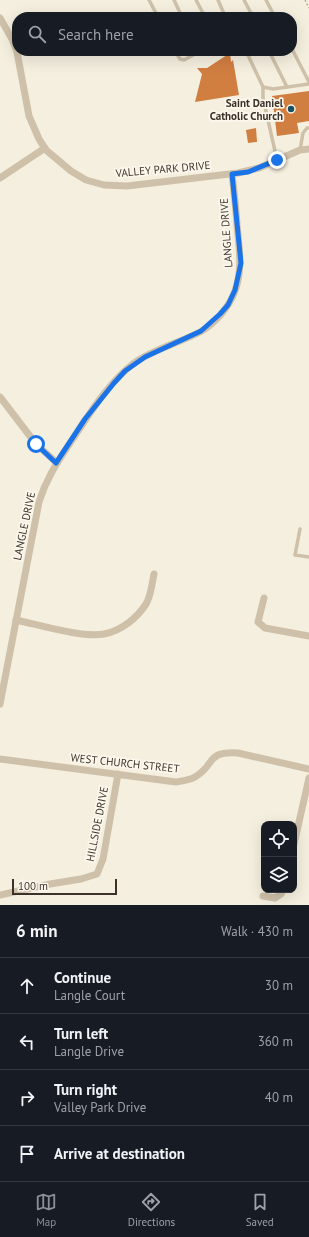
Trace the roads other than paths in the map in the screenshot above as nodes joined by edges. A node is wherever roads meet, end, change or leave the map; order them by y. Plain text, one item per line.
1 (149, 0) edge
2 (174, 0) edge
3 (196, 0) edge
4 (218, 0) edge
5 (244, 0) edge
6 (266, 0) edge
7 (155, 12) edge
8 (180, 12) edge
9 (202, 12) edge
10 (225, 12) edge
11 (250, 12) edge
12 (272, 12) edge
13 (0, 18) edge
14 (12, 39) edge
15 (18, 56) edge
16 (178, 56) edge
17 (191, 56) edge
18 (248, 56) edge
19 (272, 56) edge
20 (296, 56) edge
21 (309, 83) edge
22 (263, 87) junction
23 (287, 87) junction
24 (309, 128) edge
25 (45, 148) junction
26 (309, 149) edge
27 (300, 150) junction
28 (277, 160) junction
29 (232, 174) junction
30 (0, 178) edge
31 (0, 397) edge
32 (56, 463) junction
33 (300, 529) dead end
34 (309, 557) edge
35 (154, 574) dead end
36 (264, 598) dead end
37 (16, 620) junction
38 (309, 636) edge
39 (0, 704) edge
40 (0, 759) edge
41 (309, 771) edge
42 (118, 774) junction
43 (297, 829) edge
44 (282, 893) edge
45 (0, 895) edge
46 (263, 896) dead end

1 - 7 lane
2 - 8 lane
3 - 9 lane
4 - 10 lane
5 - 11 lane
6 - 12 lane
13 - 14 street, VALLEY PARK DRIVE
15 - 25 street, VALLEY PARK DRIVE
16 - 17 lane
18 - 22 lane
19 - 23 lane
20 - 21 lane
21 - 23 lane
22 - 23 lane
22 - 28 lane
24 - 27 lane
25 - 29 street, VALLEY PARK DRIVE
25 - 30 street
26 - 27 street, VALLEY PARK DRIVE
27 - 28 street, VALLEY PARK DRIVE
28 - 29 street, VALLEY PARK DRIVE
29 - 32 street, LANGLE DRIVE
31 - 32 street
32 - 37 street, LANGLE DRIVE
33 - 34 lane
35 - 37 street
36 - 38 street
37 - 39 street, LANGLE DRIVE
40 - 42 street, WEST CHURCH STREET
41 - 42 street, WEST CHURCH STREET
41 - 43 street
42 - 45 street, HILLSIDE DRIVE
44 - 46 street

